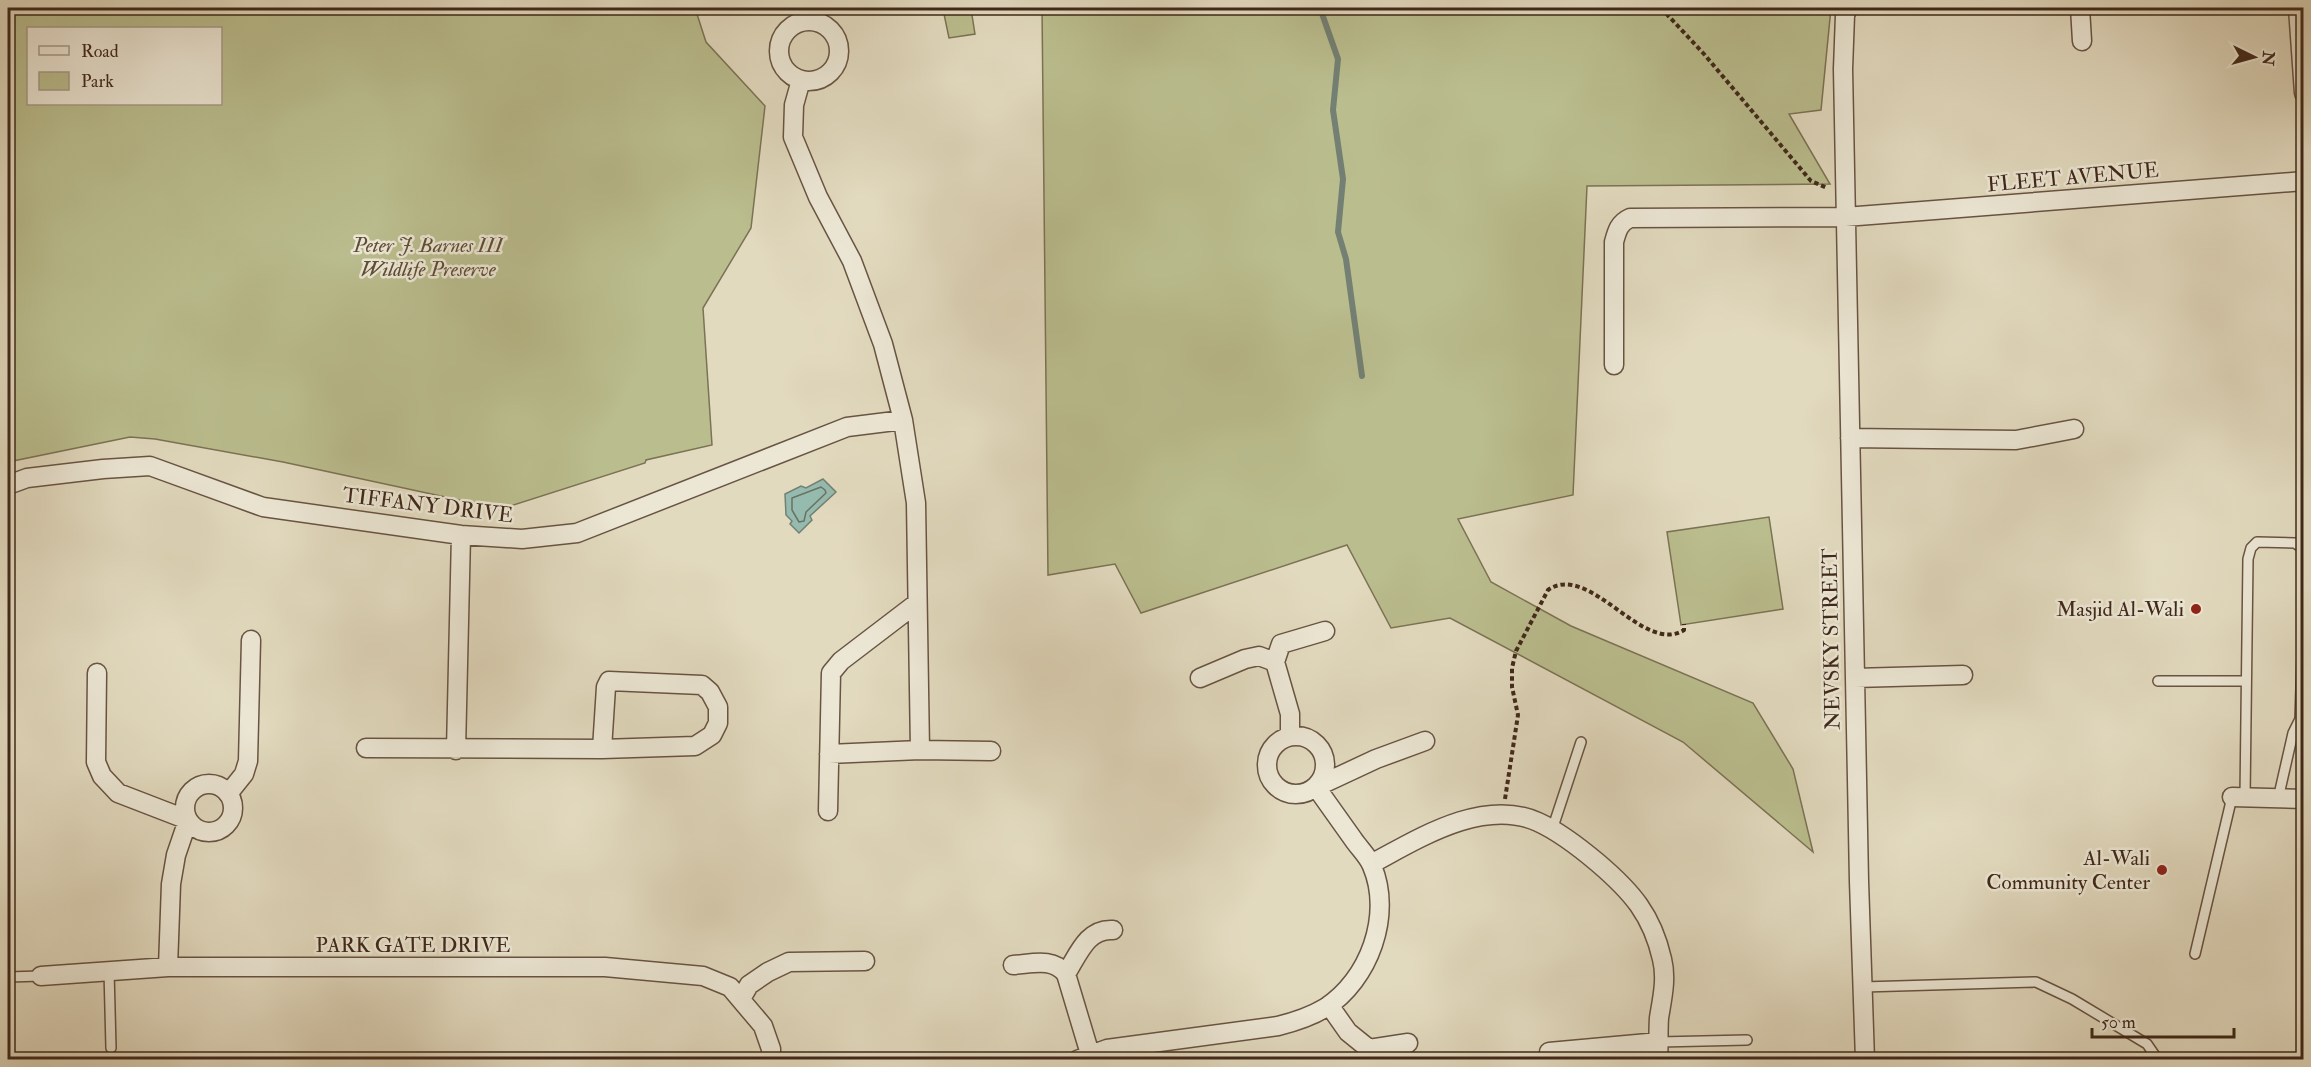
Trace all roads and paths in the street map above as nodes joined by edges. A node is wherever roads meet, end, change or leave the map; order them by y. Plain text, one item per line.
1 (836, 8) edge
2 (1661, 8) edge
3 (1848, 8) edge
4 (2080, 8) edge
5 (2298, 8) edge
6 (820, 23) junction
7 (2082, 41) dead end
8 (801, 80) junction
9 (2304, 93) edge
10 (2304, 181) edge
11 (1845, 194) junction
12 (1845, 217) junction
13 (1614, 365) dead end
14 (903, 420) junction
15 (2074, 429) dead end
16 (1850, 438) junction
17 (8, 484) edge
18 (461, 535) junction
19 (2304, 552) edge
20 (2304, 596) edge
21 (917, 603) junction
22 (1684, 624) dead end
23 (1325, 631) dead end
24 (251, 640) dead end
25 (1275, 662) junction
26 (98, 673) dead end
27 (1963, 675) dead end
28 (1200, 678) dead end
29 (1855, 678) junction
30 (2158, 681) dead end
31 (2246, 681) junction
32 (1290, 736) junction
33 (1425, 741) dead end
34 (1581, 741) dead end
35 (366, 748) dead end
36 (602, 749) junction
37 (456, 750) junction
38 (920, 750) junction
39 (991, 751) dead end
40 (830, 754) junction
41 (1316, 787) junction
42 (228, 794) junction
43 (2238, 797) junction
44 (2278, 799) junction
45 (2304, 800) edge
46 (828, 811) dead end
47 (1503, 814) junction
48 (188, 820) junction
49 (1552, 830) junction
50 (1371, 864) junction
51 (1113, 930) dead end
52 (2195, 954) dead end
53 (865, 961) dead end
54 (1013, 965) dead end
55 (168, 967) junction
56 (109, 971) junction
57 (1065, 974) junction
58 (41, 976) joint
59 (8, 977) edge
60 (1863, 987) junction
61 (741, 999) junction
62 (1329, 1005) junction
63 (1747, 1040) dead end
64 (1408, 1043) dead end
65 (111, 1048) dead end
66 (1659, 1051) edge
67 (1549, 1052) dead end
68 (1084, 1057) edge
69 (771, 1059) edge
70 (1865, 1059) edge
71 (2157, 1059) edge

1 - 6 path
2 - 11 path
3 - 11 street, NEVSKY STREET
4 - 7 street
5 - 9 street
6 - 8 street
6 - 8 street
8 - 14 street
10 - 12 street, FLEET AVENUE
11 - 12 street, NEVSKY STREET
12 - 13 street, FLEET AVENUE
12 - 16 street, NEVSKY STREET
14 - 18 street, TIFFANY DRIVE
14 - 21 street
15 - 16 street
16 - 29 street, NEVSKY STREET
17 - 18 street, TIFFANY DRIVE
18 - 37 street
19 - 31 lane
20 - 44 lane
21 - 38 street
21 - 40 street
22 - 47 path
23 - 25 street
24 - 42 street
25 - 28 street
25 - 32 street
26 - 48 street
27 - 29 street
29 - 60 street, NEVSKY STREET
30 - 31 lane
31 - 43 lane
32 - 41 street
32 - 41 street
33 - 41 street
34 - 49 lane
35 - 37 street
36 - 36 street
36 - 37 street
38 - 39 street
38 - 40 street
40 - 46 street
41 - 50 street
42 - 48 street
42 - 48 street
43 - 44 street
43 - 52 lane
44 - 45 street
47 - 49 street
47 - 50 street
48 - 55 street
49 - 66 street
50 - 62 street
51 - 57 street
53 - 61 street
54 - 57 street
55 - 56 street, PARK GATE DRIVE
55 - 61 street, PARK GATE DRIVE
56 - 58 street, PARK GATE DRIVE
56 - 65 lane
57 - 68 street
58 - 59 lane, PARK GATE DRIVE
60 - 70 street, NEVSKY STREET
60 - 71 lane
61 - 69 street, PARK GATE DRIVE
62 - 64 street
62 - 68 street
63 - 66 lane
66 - 67 street

